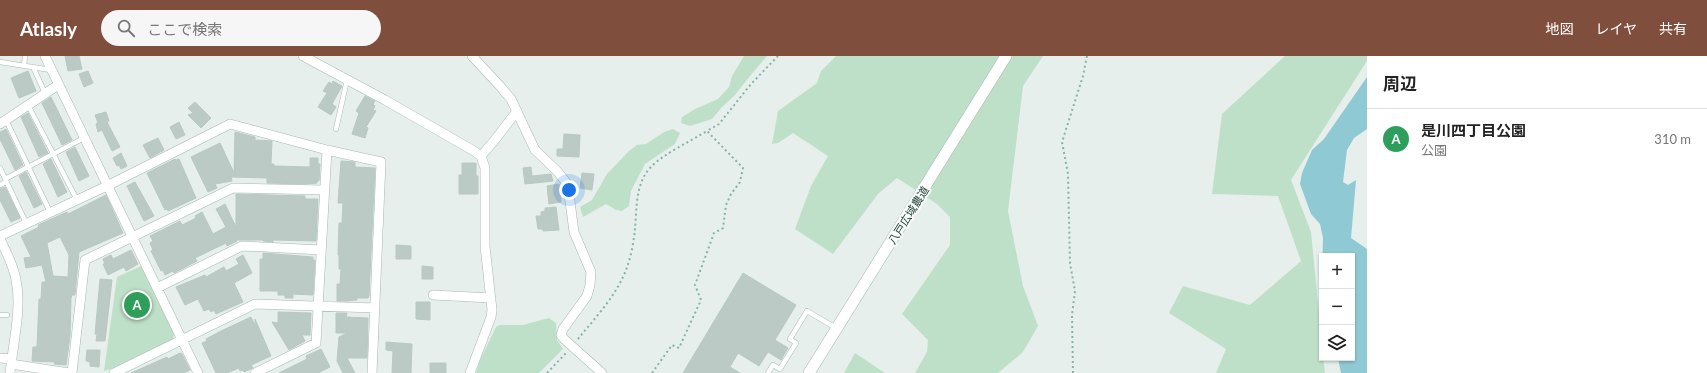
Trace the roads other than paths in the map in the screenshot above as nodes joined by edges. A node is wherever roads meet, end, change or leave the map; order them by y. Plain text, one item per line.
1 (25, 56) edge
2 (45, 56) edge
3 (303, 56) edge
4 (472, 56) edge
5 (1006, 56) edge
6 (0, 62) edge
7 (24, 66) junction
8 (32, 67) junction
9 (51, 70) junction
10 (347, 80) junction
11 (58, 85) junction
12 (45, 94) junction
13 (28, 105) junction
14 (517, 111) junction
15 (3, 122) edge
16 (336, 129) dead end
17 (84, 138) junction
18 (327, 150) junction
19 (53, 154) junction
20 (481, 156) junction
21 (28, 167) junction
22 (0, 168) edge
23 (6, 180) junction
24 (0, 185) edge
25 (106, 186) junction
26 (324, 190) junction
27 (77, 200) junction
28 (50, 212) junction
29 (26, 223) junction
30 (0, 236) edge
31 (132, 237) junction
32 (0, 239) edge
33 (2, 250) edge
34 (320, 250) junction
35 (157, 288) junction
36 (433, 295) dead end
37 (491, 298) junction
38 (319, 306) junction
39 (375, 308) junction
40 (0, 315) edge
41 (7, 315) dead end
42 (837, 329) junction
43 (182, 340) junction
44 (0, 358) edge
45 (10, 366) edge
46 (70, 373) edge
47 (114, 373) edge
48 (198, 373) edge
49 (255, 373) edge
50 (372, 373) edge
51 (470, 373) edge
52 (602, 373) edge
53 (768, 373) edge
54 (809, 373) edge

1 - 7 lane
2 - 9 street
3 - 10 street
4 - 14 street
5 - 42 street, 八戸広域農道
6 - 7 lane
7 - 8 lane
8 - 9 lane
8 - 12 lane
9 - 11 street
10 - 16 lane
10 - 20 street
11 - 12 street
11 - 17 street
12 - 13 street
13 - 15 street
13 - 19 lane
14 - 20 street
14 - 52 street
15 - 21 lane
17 - 19 lane
17 - 25 street
18 - 25 street
18 - 26 street
18 - 39 street
19 - 21 lane
19 - 27 lane
20 - 37 street
21 - 23 lane
21 - 28 lane
22 - 23 lane
23 - 24 lane
23 - 29 lane
25 - 27 street
25 - 31 street
26 - 31 street
26 - 34 street
27 - 28 street
28 - 29 street
29 - 30 street
31 - 35 street
31 - 46 street
32 - 33 street
33 - 45 street
34 - 35 street
34 - 38 street
35 - 43 street
36 - 37 street
37 - 51 street
38 - 39 street
38 - 43 street
38 - 49 street
39 - 50 street
40 - 41 lane
42 - 53 lane
42 - 54 street, 八戸広域農道
43 - 47 street
43 - 48 street
44 - 45 street
45 - 46 street

